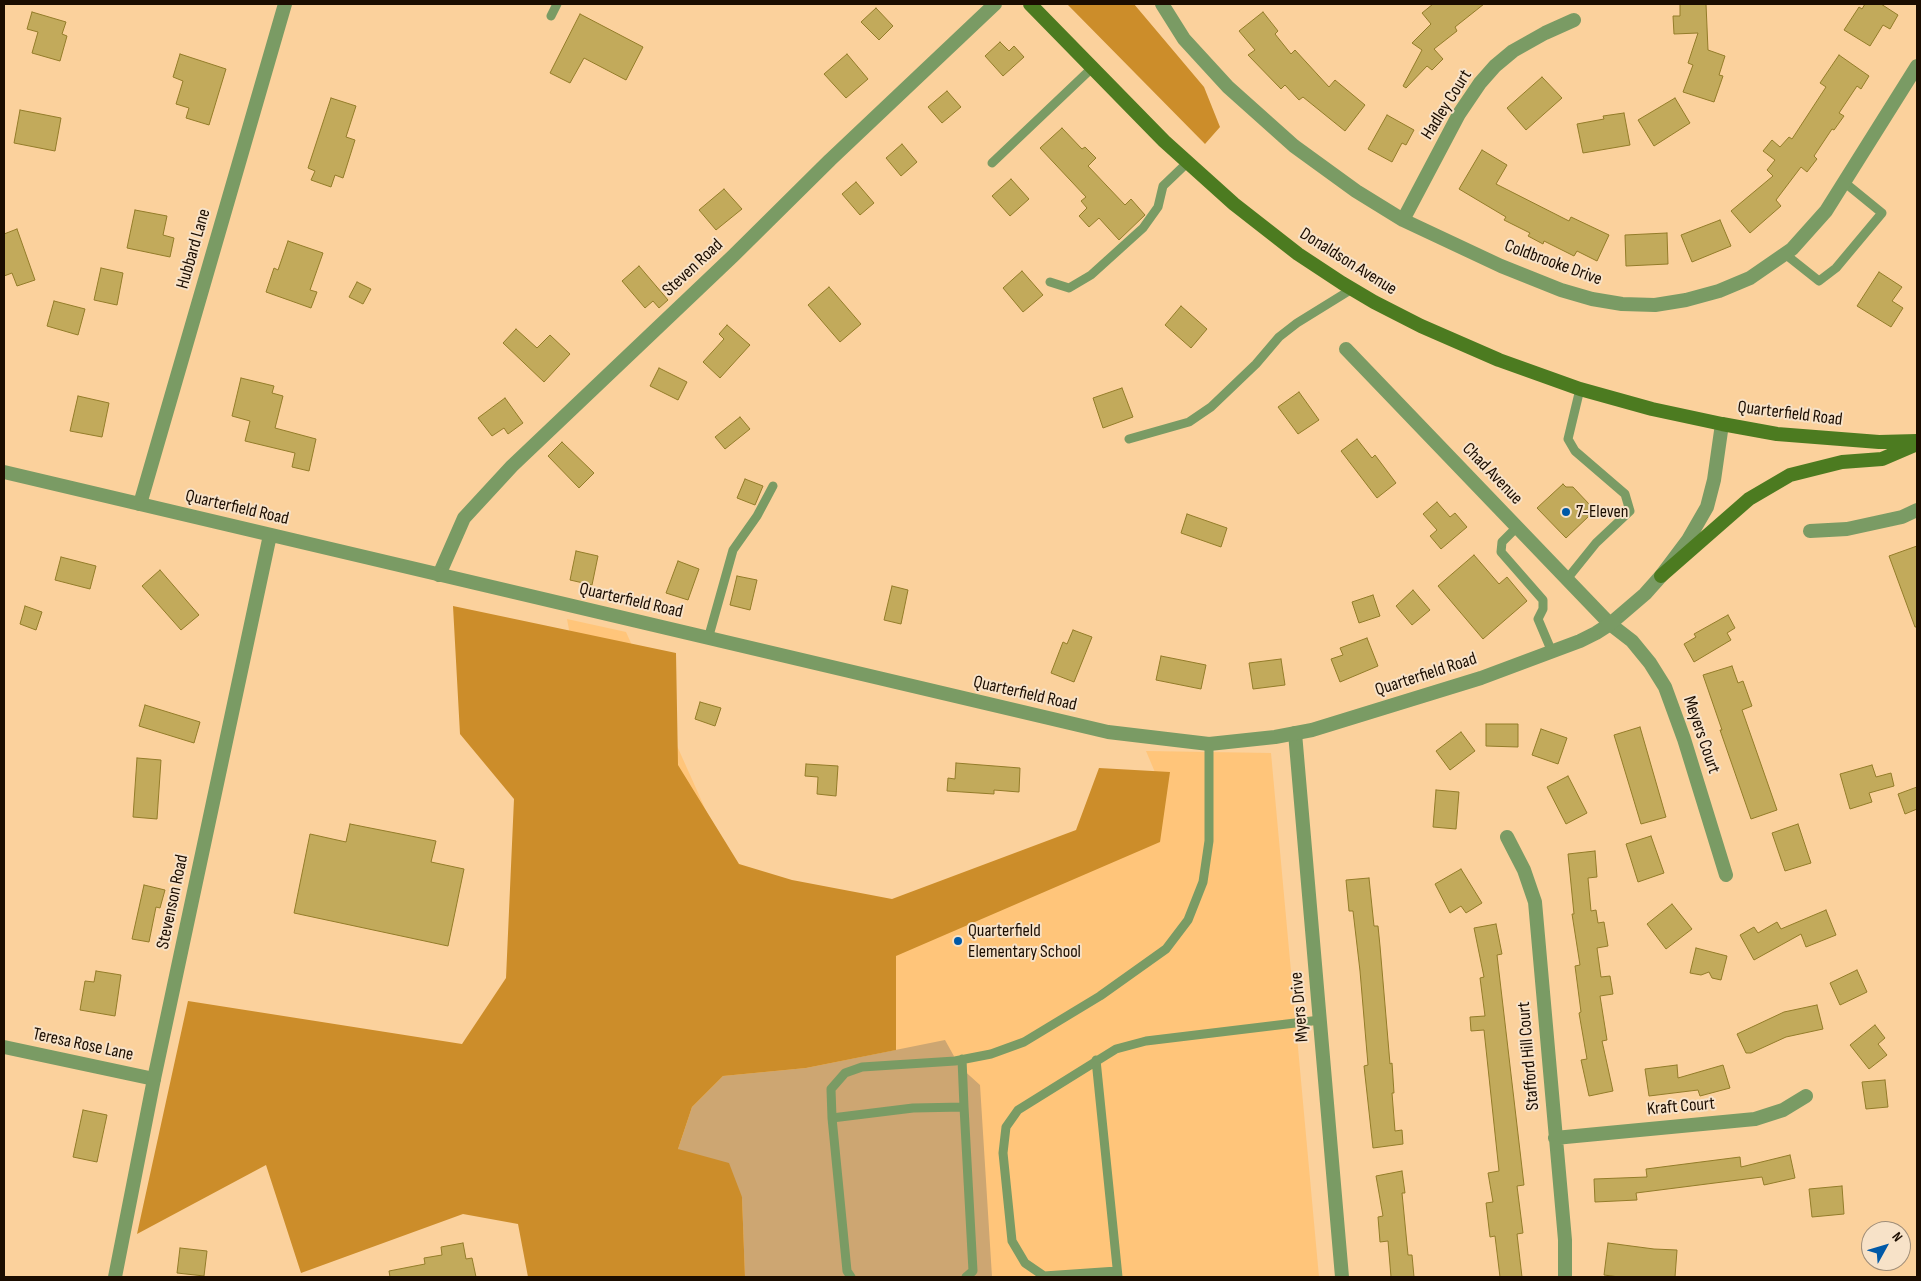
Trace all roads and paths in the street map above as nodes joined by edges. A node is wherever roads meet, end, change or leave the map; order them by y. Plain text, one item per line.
1 (285, 4) edge
2 (557, 4) edge
3 (995, 4) edge
4 (1030, 4) edge
5 (1162, 4) edge
6 (551, 16) dead end
7 (1574, 20) dead end
8 (1917, 66) edge
9 (1092, 68) junction
10 (992, 163) dead end
11 (1188, 163) junction
12 (1844, 182) junction
13 (1403, 220) junction
14 (1785, 254) junction
15 (1050, 282) dead end
16 (1352, 289) junction
17 (1346, 349) dead end
18 (1580, 389) junction
19 (1722, 424) junction
20 (1129, 439) dead end
21 (1917, 442) edge
22 (4, 472) edge
23 (773, 486) dead end
24 (140, 504) junction
25 (1917, 510) edge
26 (1517, 527) junction
27 (1810, 531) dead end
28 (270, 535) junction
29 (439, 575) junction
30 (1661, 576) junction
31 (1566, 579) junction
32 (1610, 624) junction
33 (708, 639) junction
34 (1552, 652) junction
35 (1295, 733) junction
36 (1209, 744) junction
37 (1507, 837) dead end
38 (1726, 875) dead end
39 (1320, 1020) junction
40 (4, 1047) edge
41 (962, 1059) junction
42 (1096, 1060) junction
43 (154, 1079) junction
44 (1806, 1096) dead end
45 (964, 1107) junction
46 (832, 1118) junction
47 (1555, 1138) junction
48 (1118, 1274) edge
49 (114, 1277) edge
50 (851, 1277) edge
51 (966, 1277) edge
52 (1342, 1277) edge
53 (1565, 1277) edge

1 - 24 street, Hubbard Lane
2 - 6 lane
3 - 29 street, Steven Road
4 - 9 main road, Donaldson Avenue
5 - 13 street, Coldbrooke Drive
7 - 13 street, Hadley Court
8 - 12 street, Coldbrooke Drive
9 - 10 lane
9 - 11 main road, Donaldson Avenue
11 - 15 lane
11 - 16 main road, Donaldson Avenue
12 - 14 street, Coldbrooke Drive
12 - 14 lane
13 - 14 street, Coldbrooke Drive
16 - 18 main road, Donaldson Avenue
16 - 20 lane
17 - 26 street, Chad Avenue
18 - 19 main road, Donaldson Avenue
18 - 31 lane
19 - 21 main road, Quarterfield Road
19 - 30 street, Quarterfield Road
21 - 30 main road
22 - 24 street, Quarterfield Road
23 - 33 lane
24 - 28 street, Quarterfield Road
25 - 27 street
26 - 31 street, Chad Avenue
26 - 34 lane
28 - 29 street, Quarterfield Road
28 - 43 street, Stevenson Road
29 - 33 street, Quarterfield Road
30 - 32 street, Quarterfield Road
31 - 32 street, Chad Avenue
32 - 34 street, Quarterfield Road
32 - 38 street, Meyers Court
33 - 36 street, Quarterfield Road
34 - 35 street, Quarterfield Road
35 - 36 street, Quarterfield Road
35 - 39 street, Myers Drive
36 - 41 lane
37 - 47 street, Stafford Hill Court
39 - 42 lane
39 - 52 street, Myers Drive
40 - 43 street, Teresa Rose Lane
41 - 45 lane
41 - 46 lane
42 - 48 lane
42 - 48 lane
43 - 49 street, Stevenson Road
44 - 47 street, Kraft Court
45 - 46 lane
45 - 51 lane
46 - 50 lane
47 - 53 street, Stafford Hill Court

